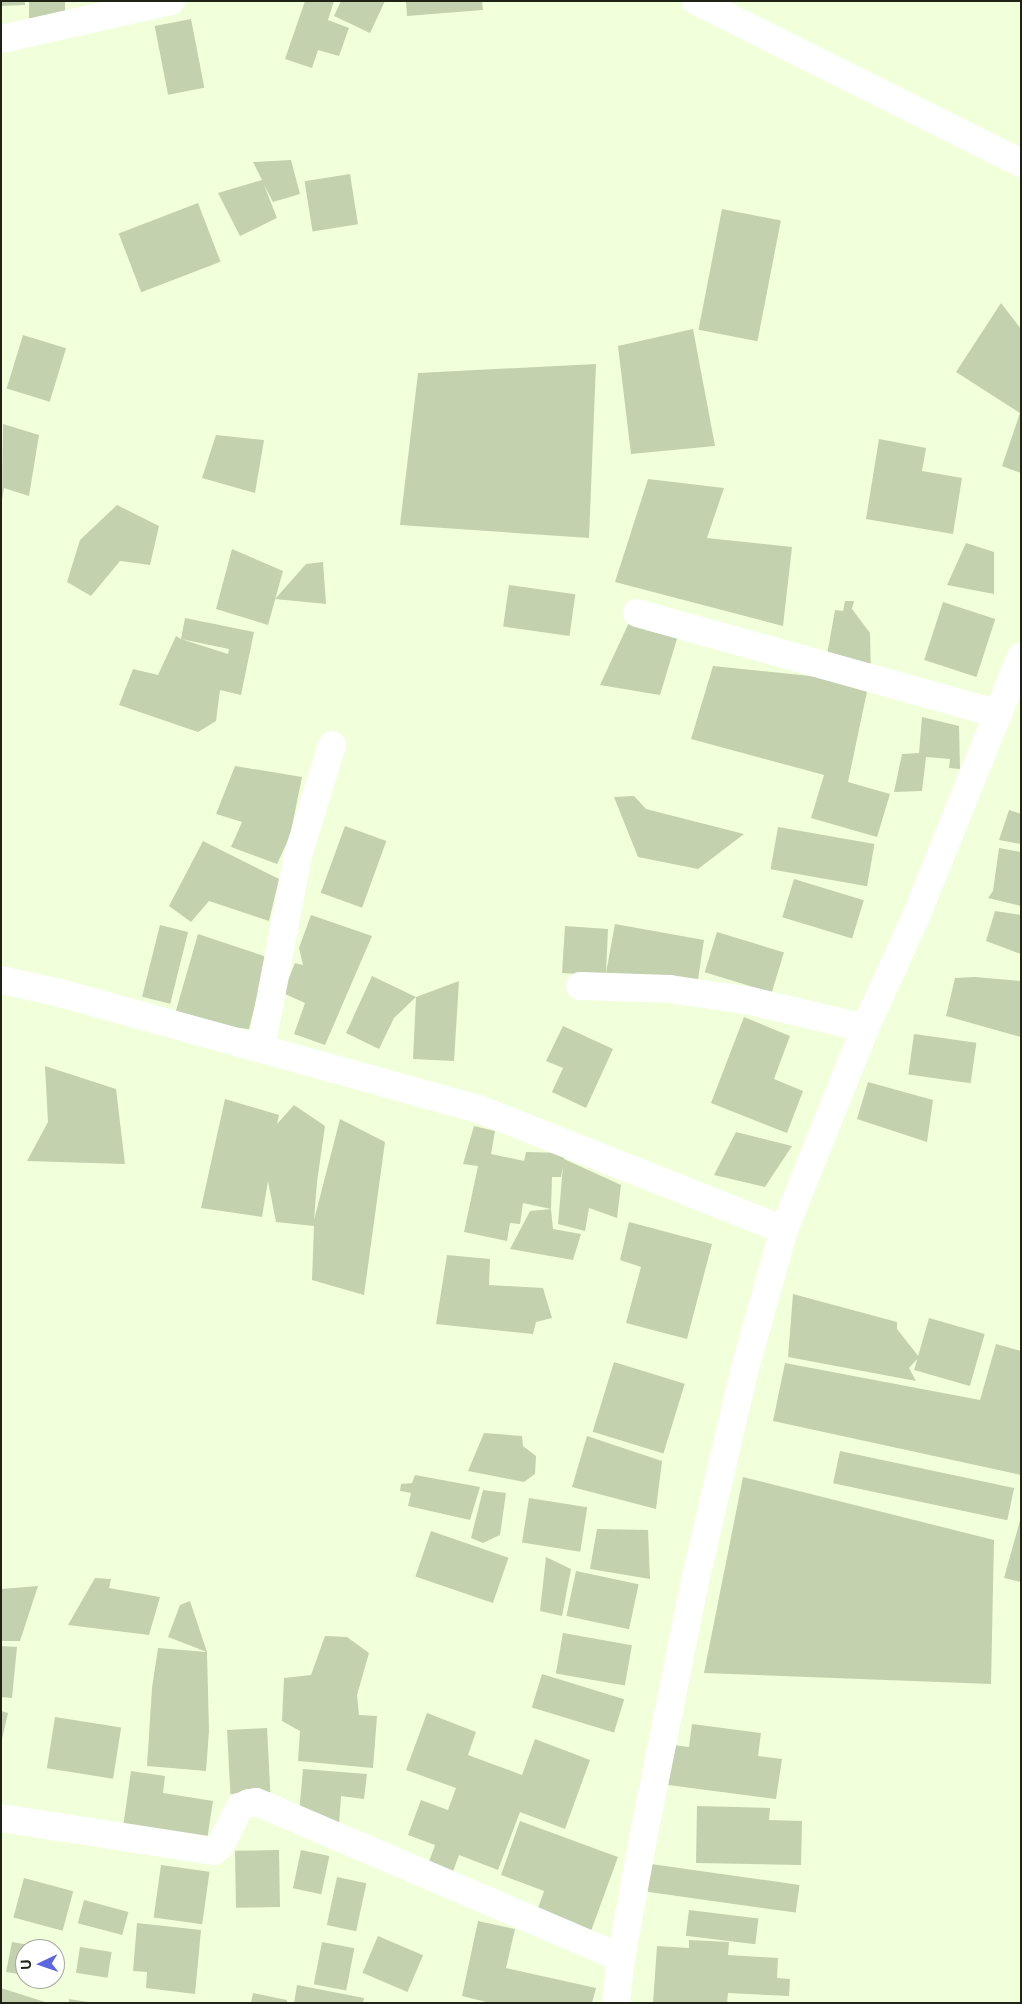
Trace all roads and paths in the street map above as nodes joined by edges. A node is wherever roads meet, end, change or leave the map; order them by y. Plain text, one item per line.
1 (171, 1) edge
2 (696, 1) edge
3 (1, 39) edge
4 (1021, 163) edge
5 (637, 614) dead end
6 (1021, 658) edge
7 (998, 714) junction
8 (332, 745) dead end
9 (1, 980) edge
10 (580, 986) dead end
11 (865, 1028) junction
12 (261, 1048) junction
13 (784, 1230) junction
14 (1, 1818) edge
15 (621, 1958) junction
16 (616, 2003) edge

1 - 3 street
2 - 4 street
5 - 7 street
6 - 7 street
7 - 11 street
8 - 12 street
9 - 12 street
10 - 11 street
11 - 13 street
12 - 13 street
13 - 15 street
14 - 15 street
15 - 16 street

